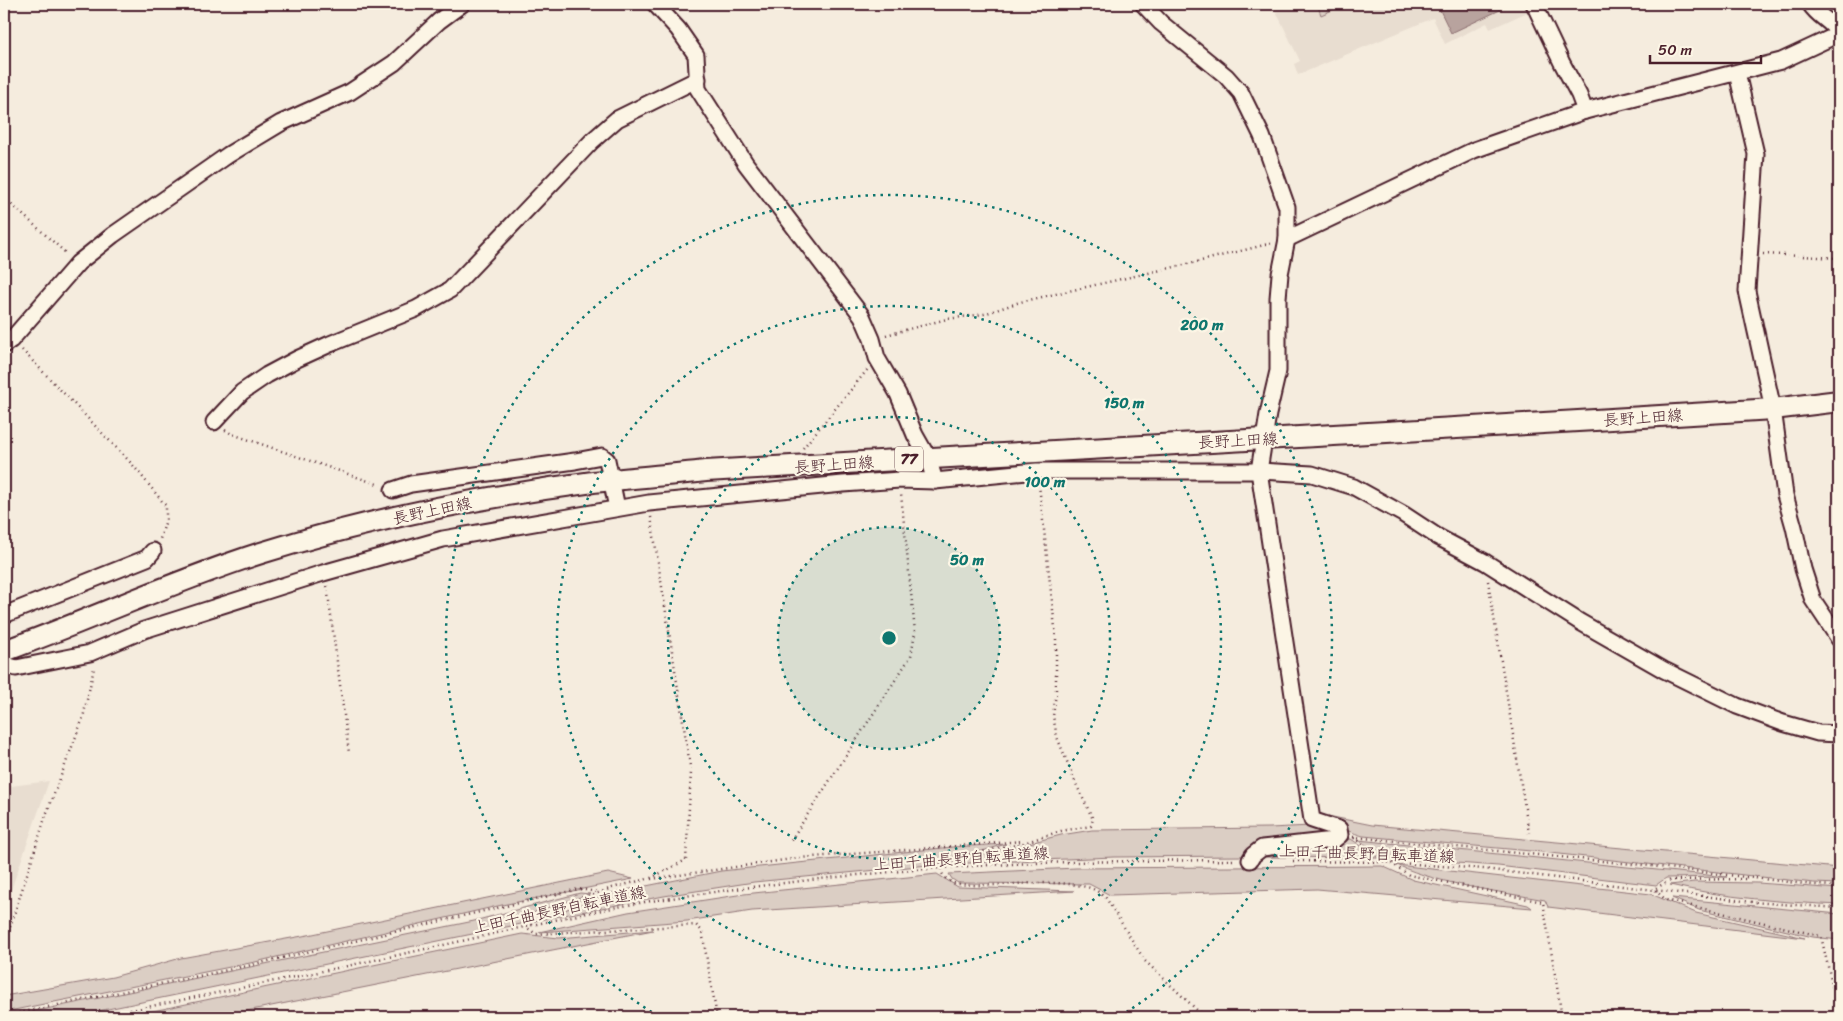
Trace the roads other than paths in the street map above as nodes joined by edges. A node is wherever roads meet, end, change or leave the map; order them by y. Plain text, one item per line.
1 (462, 4) edge
2 (655, 4) edge
3 (1143, 4) edge
4 (1534, 4) edge
5 (1810, 4) edge
6 (1839, 34) edge
7 (1736, 73) junction
8 (698, 79) junction
9 (1586, 111) junction
10 (1287, 239) junction
11 (8, 342) edge
12 (1839, 402) edge
13 (1773, 408) junction
14 (214, 422) road end
15 (1264, 439) junction
16 (928, 458) junction
17 (776, 467) junction
18 (1259, 470) junction
19 (612, 480) junction
20 (935, 481) junction
21 (393, 490) road end
22 (778, 491) junction
23 (617, 508) junction
24 (153, 551) road end
25 (4, 615) edge
26 (1839, 639) edge
27 (4, 651) edge
28 (4, 660) edge
29 (1839, 734) edge
30 (1250, 860) road end

1 - 11 street
2 - 8 street
3 - 10 street
4 - 9 street
5 - 6 street
6 - 7 street
7 - 9 street
7 - 13 street
8 - 14 street
8 - 16 street
9 - 10 street
10 - 15 street
12 - 13 main road, 長野上田線 / 77
13 - 15 main road, 長野上田線 / 77
13 - 26 street
15 - 16 main road, 長野上田線 / 77
15 - 18 street
16 - 17 main road, 長野上田線 / 77
16 - 20 street
17 - 19 main road, 長野上田線 / 77
17 - 22 street
18 - 20 street
18 - 29 street
18 - 30 street
19 - 21 street
19 - 23 street
19 - 27 main road, 長野上田線 / 77
20 - 22 street
22 - 23 street
23 - 28 street
24 - 25 street

